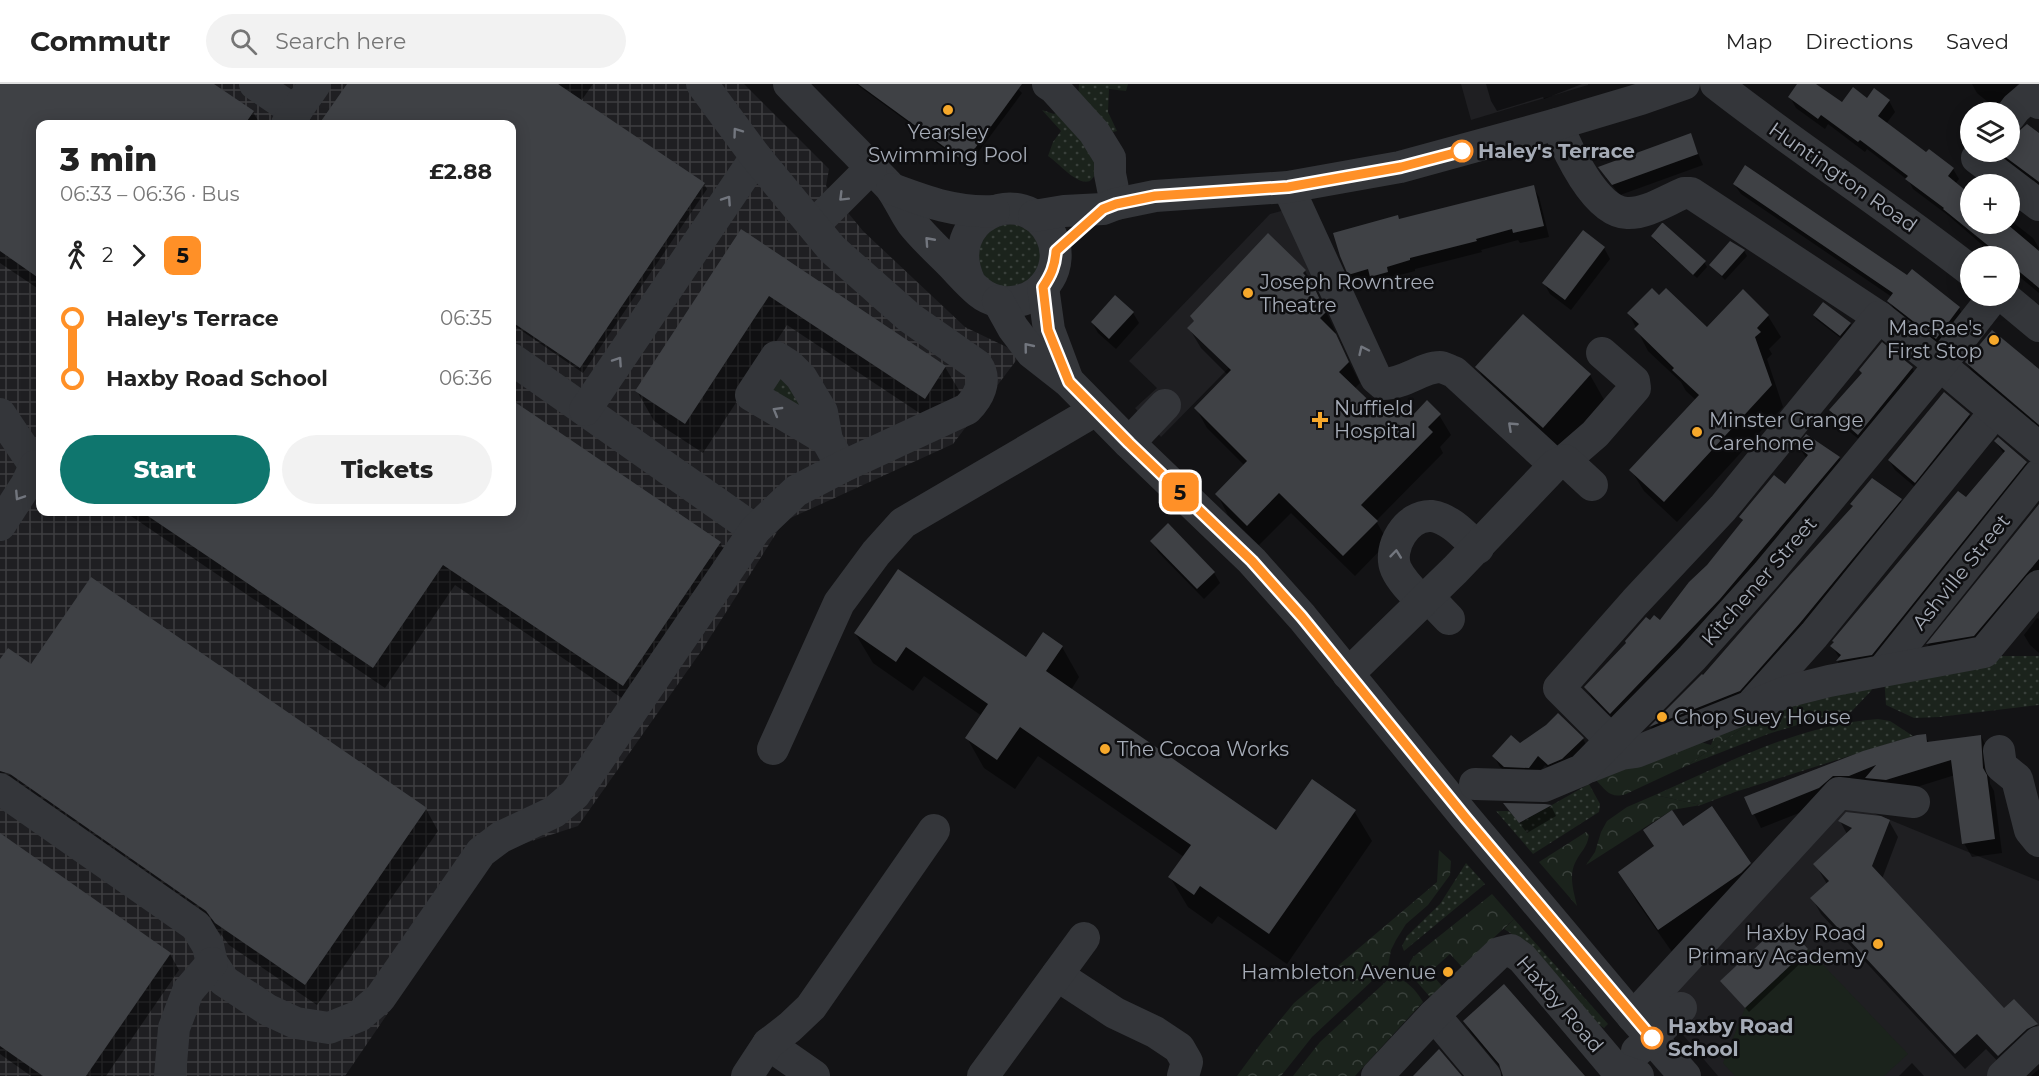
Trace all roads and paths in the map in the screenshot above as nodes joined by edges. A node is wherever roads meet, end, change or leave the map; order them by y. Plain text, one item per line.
1 (255, 84) edge
2 (315, 84) edge
3 (702, 84) edge
4 (789, 84) edge
5 (1626, 84) edge
6 (1684, 84) edge
7 (1716, 84) edge
8 (1047, 93) edge
9 (1598, 112) junction
10 (292, 118) edge
11 (1557, 124) junction
12 (756, 158) junction
13 (1982, 162) edge
14 (882, 179) junction
15 (1288, 187) junction
16 (2039, 205) edge
17 (1110, 206) junction
18 (994, 211) junction
19 (1034, 216) junction
20 (814, 225) junction
21 (1056, 251) junction
22 (1960, 262) edge
23 (970, 283) junction
24 (1043, 287) junction
25 (998, 301) junction
26 (1986, 306) edge
27 (2015, 306) edge
28 (1879, 317) junction
29 (2039, 326) edge
30 (1602, 353) dead end
31 (516, 362) edge
32 (1941, 365) junction
33 (1069, 382) junction
34 (1165, 405) dead end
35 (585, 410) junction
36 (1096, 410) junction
37 (1995, 412) junction
38 (0, 414) edge
39 (827, 440) dead end
40 (1129, 443) junction
41 (2039, 448) edge
42 (1560, 463) junction
43 (36, 465) edge
44 (842, 467) junction
45 (36, 471) edge
46 (2039, 474) edge
47 (1592, 485) dead end
48 (0, 525) edge
49 (756, 530) junction
50 (1478, 548) junction
51 (2039, 586) edge
52 (1433, 606) junction
53 (1883, 670) junction
54 (1348, 674) junction
55 (1751, 705) junction
56 (1611, 740) junction
57 (773, 749) dead end
58 (1999, 751) dead end
59 (1582, 770) junction
60 (2028, 777) edge
61 (1475, 784) dead end
62 (0, 789) edge
63 (1914, 802) dead end
64 (934, 830) dead end
65 (2039, 841) edge
66 (1084, 938) dead end
67 (212, 963) junction
68 (1057, 975) junction
69 (1681, 1008) dead end
70 (1434, 1015) junction
71 (1642, 1028) junction
72 (2039, 1042) edge
73 (768, 1044) junction
74 (1620, 1073) edge
75 (170, 1076) edge
76 (747, 1076) edge
77 (814, 1076) edge
78 (983, 1076) edge
79 (1183, 1076) edge
80 (1377, 1076) edge
81 (1485, 1076) edge
82 (1685, 1076) edge
83 (2003, 1076) edge

1 - 10 street
2 - 10 street
12 -> 3 street
4 - 14 street
5 - 9 street
6 - 9 street
7 - 22 street, Huntington Road
8 - 17 street
9 - 11 street
11 - 15 street
11 - 28 street
12 - 20 street
35 -> 12 street
13 - 16 street
14 - 18 street
14 -> 20 street
23 -> 14 street
15 - 17 street
42 -> 15 street
17 - 19 street
17 - 21 street
18 - 19 street
18 - 23 street
19 - 21 street
20 - 44 street
21 - 24 street
23 - 25 street
24 - 25 street
24 - 33 street
33 -> 25 street
26 - 32 street, Kitchener Street
27 - 29 street
28 - 32 street
28 - 56 street
30 - 42 street
31 - 35 street
32 - 37 street
32 - 56 street, Kitchener Street
33 - 36 street
34 - 40 street
35 - 49 street
36 - 40 street
36 - 57 street
37 - 41 street
37 - 55 street
38 - 43 street
39 - 44 street
40 - 54 street
42 - 47 street
42 - 50 street
44 - 49 street
45 -> 48 street
46 - 53 street, Ashville Street
49 - 67 street
50 - 52 street
52 -> 50 street
51 - 53 street
52 - 54 street
53 - 55 street
54 - 71 street
55 - 59 street
56 - 59 street, Kitchener Street
58 - 60 street
59 - 61 street, Kitchener Street
60 - 65 street
62 - 67 street
63 - 71 street
64 - 73 street
66 - 68 street
67 - 75 street
68 - 78 street
68 - 79 street
69 - 71 street
70 - 74 street, Haxby Road
70 - 80 street
70 - 81 street
71 - 74 street
71 - 82 street
72 - 83 street
73 - 76 street
73 - 77 street

